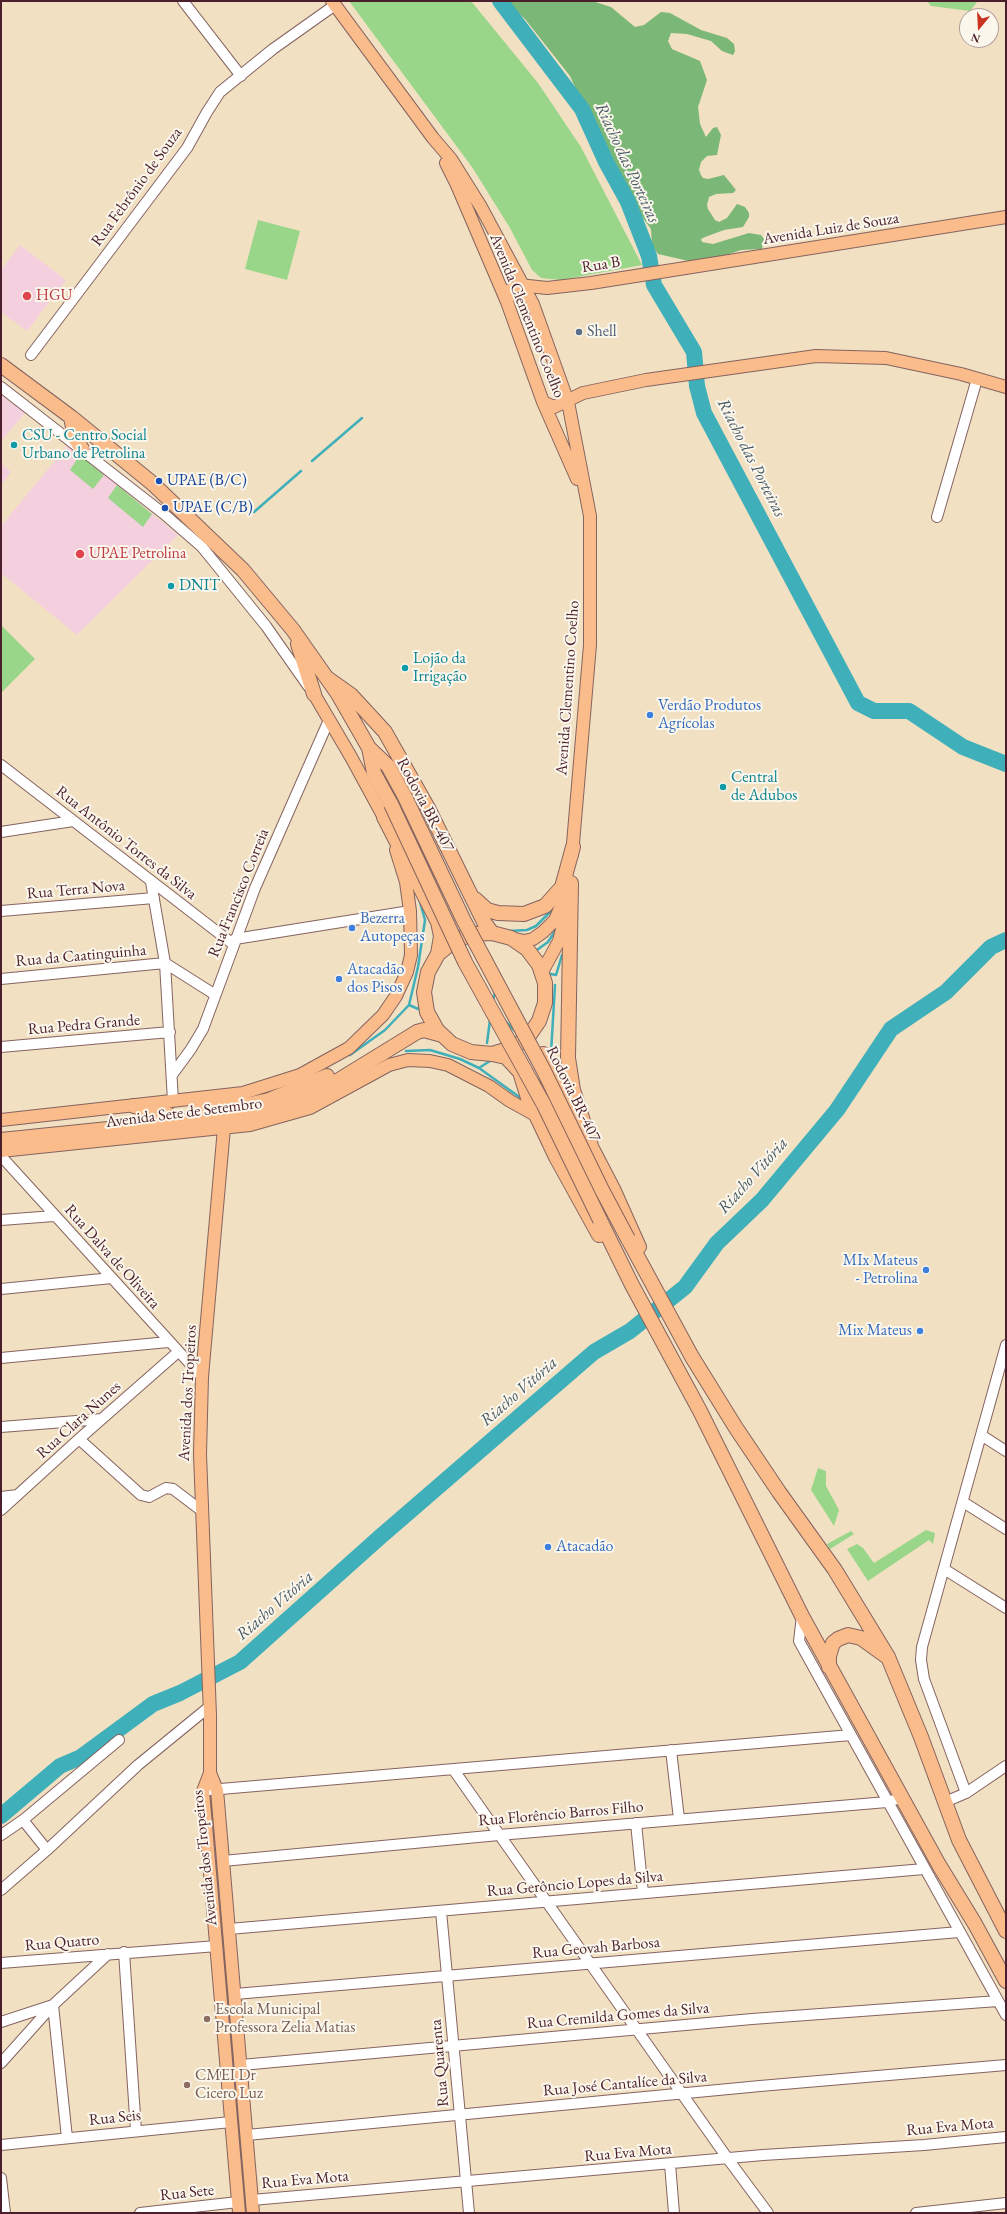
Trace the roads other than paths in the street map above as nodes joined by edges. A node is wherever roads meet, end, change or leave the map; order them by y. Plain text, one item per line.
1 (183, 1) edge
2 (334, 3) edge
3 (241, 76) junction
4 (433, 138) junction
5 (1006, 217) edge
6 (660, 272) joint
7 (522, 285) junction
8 (507, 302) junction
9 (31, 354) dead end
10 (1, 365) edge
11 (976, 379) junction
12 (1006, 387) edge
13 (1, 388) edge
14 (543, 402) junction
15 (568, 402) junction
16 (71, 416) junction
17 (82, 450) junction
18 (589, 507) junction
19 (938, 517) dead end
20 (293, 630) junction
21 (327, 678) junction
22 (314, 694) junction
23 (330, 720) junction
24 (369, 748) junction
25 (1, 765) edge
26 (384, 817) junction
27 (73, 821) junction
28 (1, 832) edge
29 (573, 847) junction
30 (151, 882) junction
31 (571, 883) junction
32 (470, 894) junction
33 (154, 898) junction
34 (1, 911) edge
35 (410, 911) junction
36 (492, 933) junction
37 (511, 938) junction
38 (234, 941) junction
39 (438, 954) junction
40 (164, 963) junction
41 (542, 972) junction
42 (1, 979) edge
43 (214, 994) junction
44 (427, 1012) junction
45 (535, 1028) junction
46 (170, 1032) junction
47 (442, 1035) junction
48 (1, 1047) edge
49 (492, 1054) junction
50 (172, 1075) junction
51 (289, 1103) junction
52 (134, 1106) joint
53 (171, 1107) junction
54 (537, 1116) junction
55 (273, 1119) junction
56 (1, 1120) edge
57 (224, 1128) junction
58 (1, 1130) edge
59 (1, 1140) edge
60 (34, 1142) junction
61 (591, 1146) junction
62 (1, 1151) edge
63 (1, 1156) edge
64 (54, 1216) junction
65 (1, 1220) edge
66 (639, 1258) junction
67 (112, 1278) junction
68 (629, 1280) junction
69 (1, 1289) edge
70 (168, 1342) junction
71 (1006, 1345) edge
72 (178, 1352) junction
73 (1, 1358) edge
74 (1003, 1367) edge
75 (202, 1377) junction
76 (102, 1419) junction
77 (1, 1427) edge
78 (981, 1435) junction
79 (79, 1439) junction
80 (1006, 1451) edge
81 (18, 1495) junction
82 (1, 1496) edge
83 (963, 1502) junction
84 (1, 1510) edge
85 (202, 1510) junction
86 (1006, 1529) edge
87 (944, 1569) junction
88 (1006, 1608) edge
89 (802, 1616) junction
90 (888, 1657) junction
91 (829, 1667) junction
92 (209, 1707) junction
93 (851, 1735) junction
94 (119, 1740) dead end
95 (671, 1750) junction
96 (1006, 1766) edge
97 (453, 1769) junction
98 (210, 1773) junction
99 (217, 1790) junction
100 (203, 1791) junction
101 (966, 1792) junction
102 (901, 1798) junction
103 (887, 1802) junction
104 (945, 1802) junction
105 (679, 1819) junction
106 (23, 1820) junction
107 (636, 1823) junction
108 (1, 1835) edge
109 (499, 1835) junction
110 (47, 1850) junction
111 (223, 1861) junction
112 (924, 1870) junction
113 (1, 1890) edge
114 (643, 1894) junction
115 (546, 1901) junction
116 (441, 1911) junction
117 (229, 1929) junction
118 (1006, 1931) edge
119 (959, 1932) junction
120 (217, 1946) junction
121 (124, 1952) junction
122 (108, 1954) junction
123 (1, 1963) edge
124 (590, 1964) junction
125 (447, 1976) junction
126 (1006, 1981) edge
127 (235, 1994) junction
128 (998, 2001) junction
129 (53, 2005) junction
130 (1006, 2015) edge
131 (1, 2022) edge
132 (636, 2030) junction
133 (454, 2045) junction
134 (1, 2063) edge
135 (241, 2065) junction
136 (1006, 2065) edge
137 (682, 2093) junction
138 (459, 2114) junction
139 (231, 2122) junction
140 (136, 2131) junction
141 (247, 2135) junction
142 (1006, 2136) edge
143 (67, 2138) junction
144 (1, 2145) edge
145 (728, 2159) junction
146 (670, 2164) junction
147 (1, 2178) edge
148 (466, 2181) junction
149 (252, 2200) junction
150 (1006, 2203) edge
151 (239, 2207) edge
152 (5, 2213) edge
153 (140, 2213) edge
154 (253, 2213) edge
155 (469, 2213) edge
156 (674, 2213) edge
157 (768, 2213) edge
158 (916, 2213) edge

1 - 3 street
2 - 3 street, Rua Febrônio de Souza
2 - 4 main road, Avenida Clementino Coelho
3 - 9 street, Rua Febrônio de Souza
4 - 7 main road, Avenida Clementino Coelho
4 - 8 main road, Avenida Clementino Coelho
5 - 6 main road, Avenida Luiz de Souza
6 - 7 main road, Rua B
7 - 8 main road
7 - 15 main road, Avenida Clementino Coelho
8 - 14 main road, Avenida Clementino Coelho
10 - 16 highway
11 - 12 main road
11 - 15 main road
11 - 19 street
13 - 17 street
14 - 15 main road
14 - 18 main road, Avenida Clementino Coelho
15 - 18 main road, Avenida Clementino Coelho
16 - 17 highway
16 - 20 highway
17 - 22 street
18 - 29 main road, Avenida Clementino Coelho
20 - 21 highway
20 - 22 highway
21 - 24 highway
21 - 32 highway
22 - 23 main road, Avenida Sete de Setembro
23 - 26 main road, Avenida Sete de Setembro
23 - 38 street, Rua Francisco Correia
24 - 66 highway, Rodovia BR-407, bridge
24 - 68 highway, Rodovia BR-407, bridge
25 - 27 street, Rua Antônio Torres da Silva
26 - 35 main road, Avenida Sete de Setembro
26 - 39 highway
27 - 28 street
27 - 30 street, Rua Antônio Torres da Silva
29 - 31 main road, Avenida Clementino Coelho
29 - 32 highway
29 - 37 main road, Avenida Clementino Coelho
30 - 33 street
30 - 38 street, Rua Antônio Torres da Silva
31 - 41 main road, Avenida Clementino Coelho
31 - 61 highway
32 - 36 highway
33 - 34 street, Rua Terra Nova
33 - 40 street
35 - 38 street
35 - 53 main road, Avenida Sete de Setembro
36 - 37 highway
36 - 39 highway
37 - 41 highway
38 - 43 street, Rua Francisco Correia
39 - 44 highway
40 - 42 street, Rua da Caatinguinha
40 - 43 street
40 - 46 street
41 - 45 highway
43 - 50 street, Rua Francisco Correia
44 - 47 highway
44 - 53 highway, Avenida Sete de Setembro
45 - 49 highway
45 - 61 highway
46 - 48 street, Rua Pedra Grande
46 - 50 street
47 - 49 highway
47 - 51 highway, Avenida Sete de Setembro
49 - 54 highway
50 - 53 street
51 - 55 highway
51 - 60 highway, Avenida Sete de Setembro
52 - 53 highway
52 - 56 main road, Avenida Sete de Setembro
53 - 58 highway, Avenida Sete de Setembro
54 - 55 main road, Avenida Sete de Setembro
54 - 68 highway
55 - 57 main road, Avenida Sete de Setembro
57 - 60 main road, Avenida Sete de Setembro
57 - 75 main road, Avenida dos Tropeiros
59 - 60 highway, Avenida Sete de Setembro
60 - 62 main road, Avenida Sete de Setembro
61 - 66 highway
63 - 64 street, Rua Dalva de Oliveira
64 - 65 street
64 - 67 street, Rua Dalva de Oliveira
66 - 90 highway, Rodovia BR-407
67 - 69 street
67 - 70 street, Rua Dalva de Oliveira
68 - 89 highway, Rodovia BR-407
70 - 72 street, Rua Dalva de Oliveira
70 - 73 street
71 - 74 street
72 - 75 street, Rua Dalva de Oliveira
72 - 76 street, Rua Clara Nunes
74 - 78 street
75 - 85 main road, Avenida dos Tropeiros
76 - 77 street
76 - 79 street, Rua Clara Nunes
78 - 80 street
78 - 83 street
79 - 81 street, Rua Clara Nunes
79 - 85 street
81 - 82 street
81 - 84 street, Rua Clara Nunes
83 - 86 street
83 - 87 street
85 - 92 main road, Avenida dos Tropeiros
87 - 88 street
87 - 101 street
89 - 91 highway, Rodovia BR-407
89 - 93 street
90 - 91 highway
90 - 104 highway, Rodovia BR-407
91 - 102 highway, Rodovia BR-407
92 - 98 main road, Avenida dos Tropeiros
92 - 110 street
93 - 95 street
93 - 103 street
94 - 106 street
95 - 97 street
95 - 105 street
96 - 101 street
97 - 99 street
97 - 109 street
98 - 99 main road, Avenida dos Tropeiros
98 - 100 main road, Avenida dos Tropeiros
99 - 100 street
99 - 111 main road, Avenida dos Tropeiros
100 - 120 main road, Avenida dos Tropeiros
101 - 104 street
102 - 103 street, Rua Florêncio Barros Filho
102 - 126 highway, Rodovia BR-407
103 - 105 street, Rua Florêncio Barros Filho
103 - 112 street
104 - 118 highway, Rodovia BR-407
105 - 107 street, Rua Florêncio Barros Filho
106 - 108 street
106 - 110 street
107 - 109 street, Rua Florêncio Barros Filho
107 - 114 street
109 - 111 street, Rua Florêncio Barros Filho
109 - 115 street
110 - 113 street
111 - 117 main road, Avenida dos Tropeiros
112 - 114 street, Rua Gerôncio Lopes da Silva
112 - 119 street
114 - 115 street, Rua Gerôncio Lopes da Silva
115 - 116 street, Rua Gerôncio Lopes da Silva
115 - 124 street
116 - 117 street, Rua Gerôncio Lopes da Silva
116 - 125 street, Rua Quarenta
117 - 127 main road, Avenida dos Tropeiros
119 - 124 street, Rua Geovah Barbosa
119 - 128 street
120 - 121 street, Rua Quatro
120 - 139 main road, Avenida dos Tropeiros
121 - 122 street, Rua Quatro
121 - 140 street
122 - 123 street, Rua Quatro
122 - 129 street
124 - 125 street, Rua Geovah Barbosa
124 - 132 street
125 - 127 street, Rua Geovah Barbosa
125 - 133 street, Rua Quarenta
127 - 135 main road, Avenida dos Tropeiros
128 - 130 street
128 - 132 street, Rua Cremilda Gomes da Silva
129 - 131 street
129 - 134 street
129 - 143 street
132 - 133 street, Rua Cremilda Gomes da Silva
132 - 137 street
133 - 135 street, Rua Cremilda Gomes da Silva
133 - 138 street, Rua Quarenta
135 - 141 main road, Avenida dos Tropeiros
136 - 137 street, Rua José Cantalíce da Silva
137 - 138 street, Rua José Cantalíce da Silva
137 - 145 street
138 - 141 street, Rua José Cantalíce da Silva
138 - 148 street, Rua Quarenta
139 - 140 street, Rua Seis
139 - 151 main road, Avenida dos Tropeiros
140 - 143 street, Rua Seis
141 - 149 main road, Avenida dos Tropeiros
142 - 145 street, Rua Eva Mota
143 - 144 street, Rua Seis
145 - 146 street, Rua Eva Mota
145 - 157 street
146 - 148 street, Rua Eva Mota
146 - 156 street
147 - 152 street
148 - 149 street, Rua Eva Mota
148 - 155 street, Rua Quarenta
149 - 154 main road, Avenida dos Tropeiros
150 - 158 street
151 - 153 street, Rua Sete

